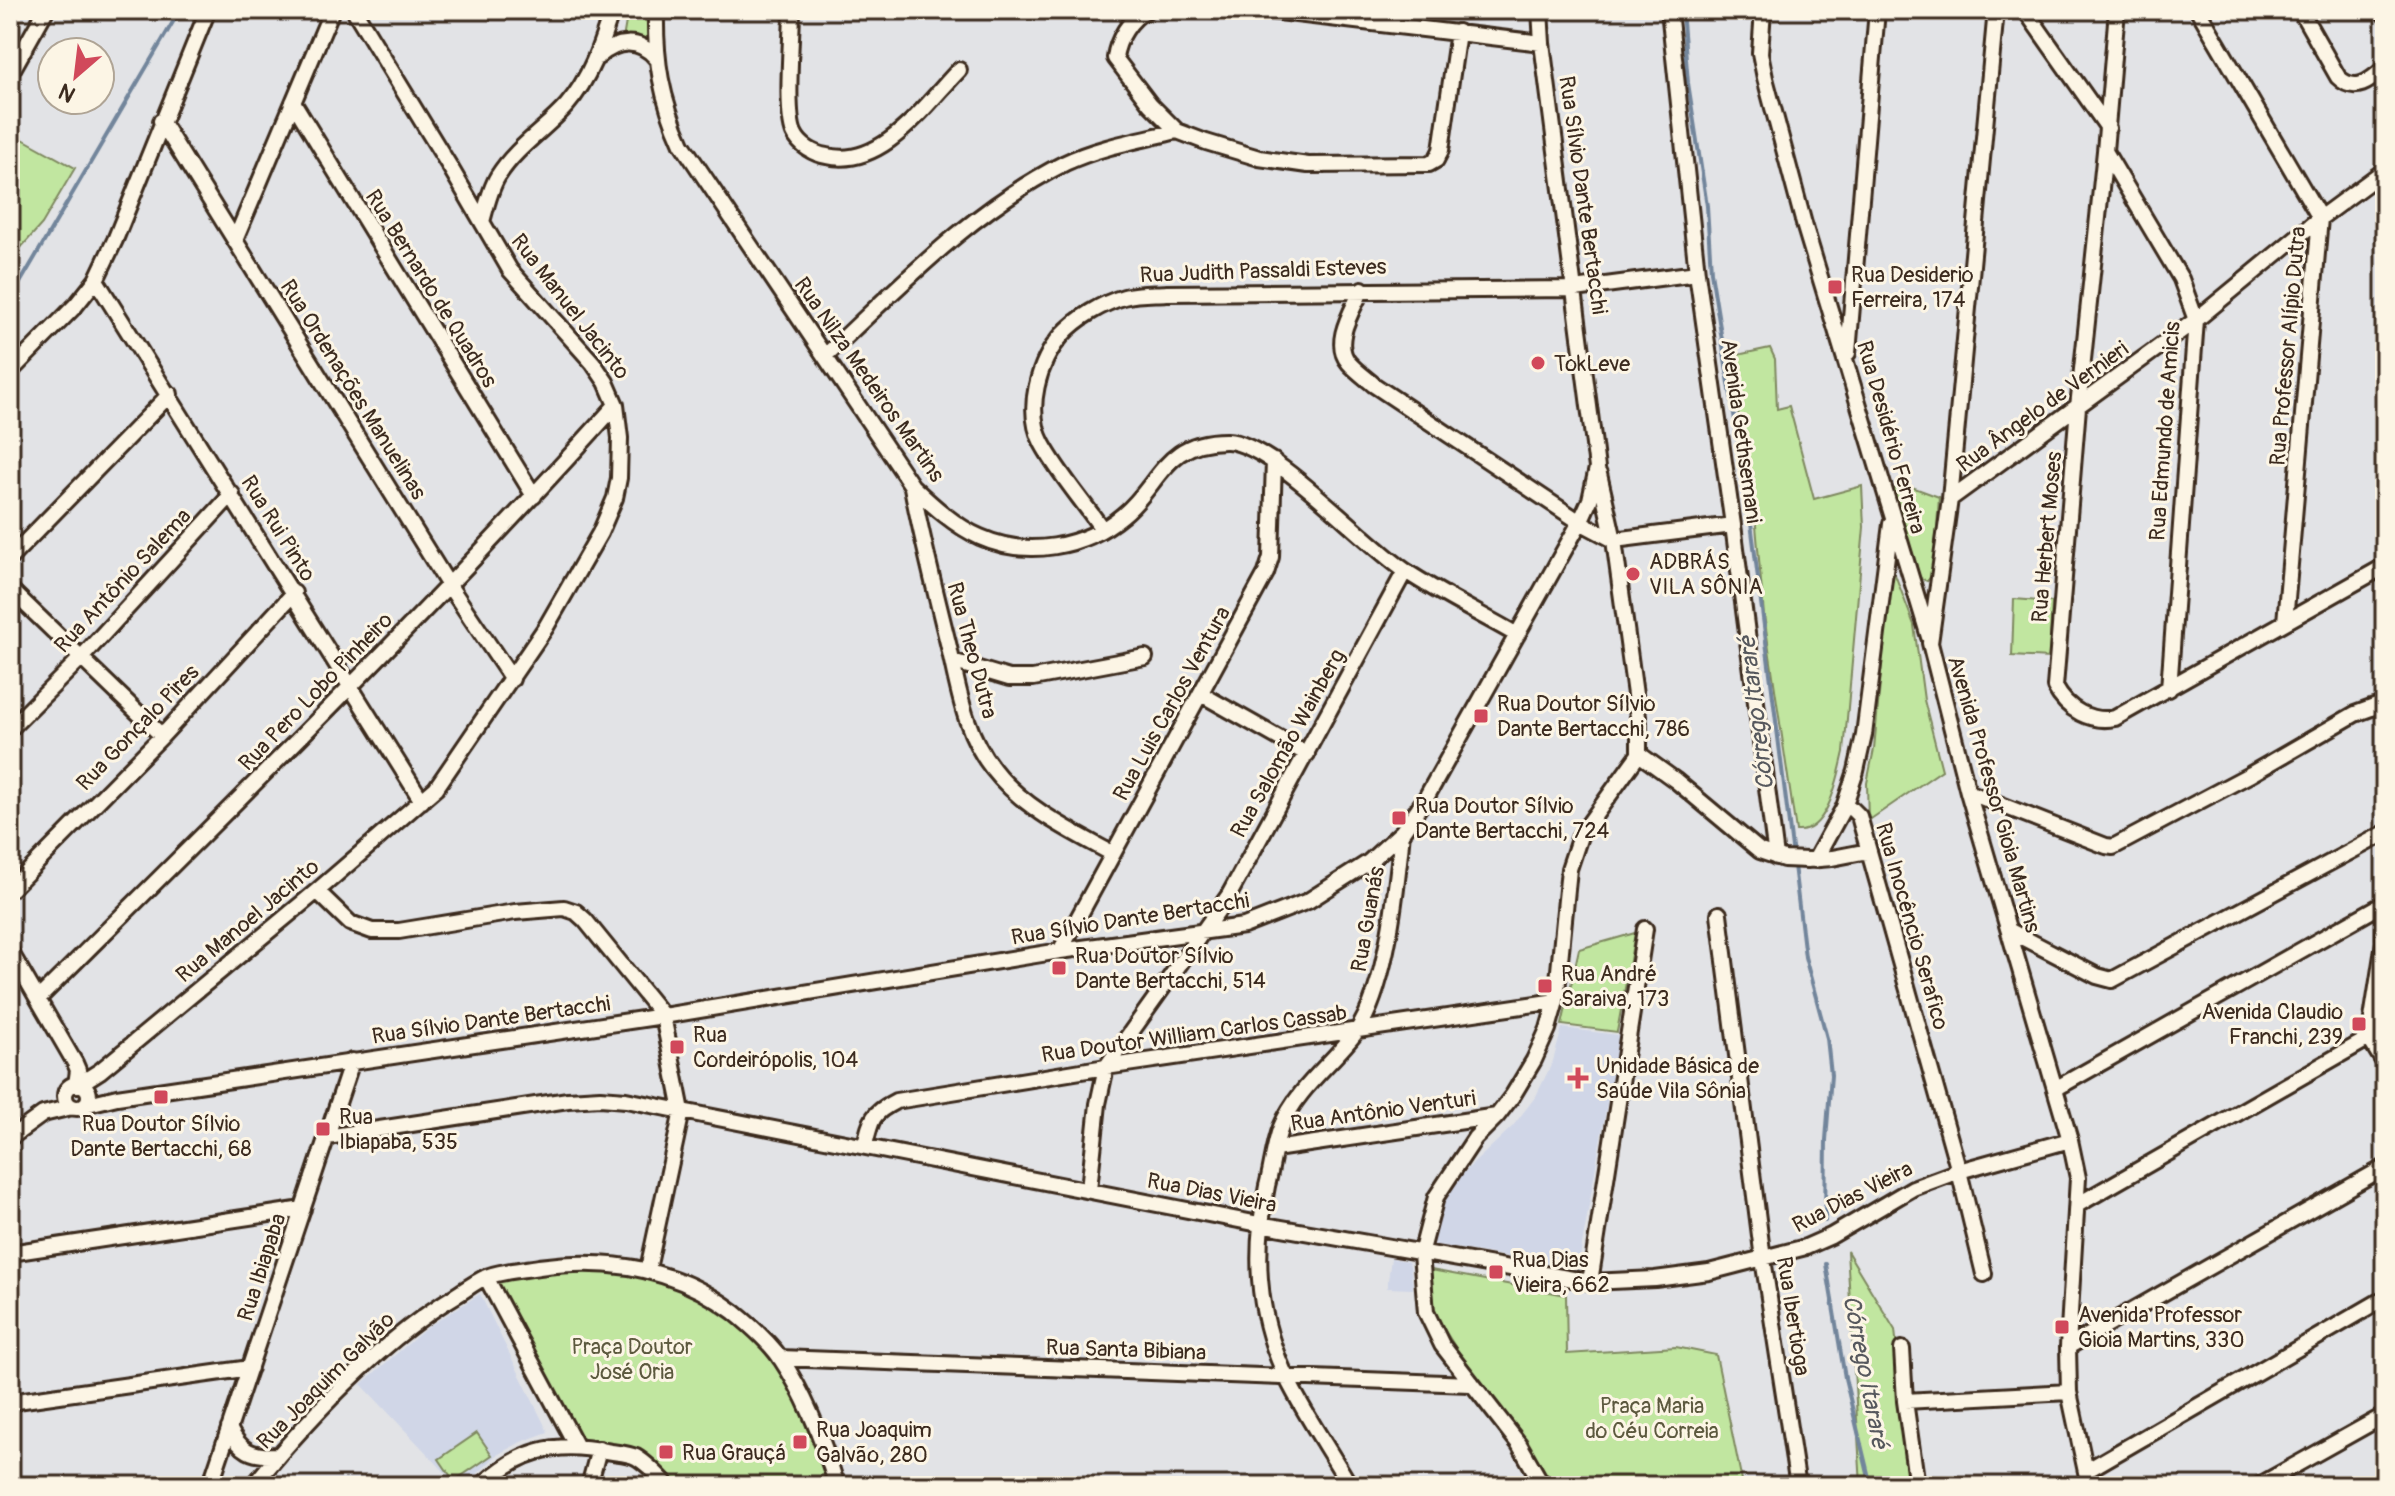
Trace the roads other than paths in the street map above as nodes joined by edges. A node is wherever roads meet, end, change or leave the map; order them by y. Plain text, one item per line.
1 (46, 10) edge
2 (208, 10) edge
3 (332, 10) edge
4 (354, 10) edge
5 (612, 10) edge
6 (656, 10) edge
7 (792, 10) edge
8 (1147, 10) edge
9 (1262, 10) edge
10 (1540, 10) edge
11 (1669, 10) edge
12 (1763, 10) edge
13 (1877, 10) edge
14 (1996, 10) edge
15 (2025, 10) edge
16 (2117, 10) edge
17 (2198, 10) edge
18 (2300, 10) edge
19 (2382, 10) edge
20 (2385, 15) edge
21 (1458, 32) junction
22 (1542, 43) junction
23 (597, 58) junction
24 (656, 58) junction
25 (2385, 68) edge
26 (959, 70) dead end
27 (10, 74) edge
28 (293, 102) junction
29 (161, 121) junction
30 (2108, 128) junction
31 (1177, 131) junction
32 (2105, 151) junction
33 (2385, 170) edge
34 (2320, 218) junction
35 (482, 222) junction
36 (236, 238) junction
37 (1697, 273) junction
38 (96, 280) junction
39 (1362, 289) junction
40 (1575, 289) junction
41 (2196, 320) junction
42 (826, 355) junction
43 (1847, 362) junction
44 (10, 372) edge
45 (170, 394) junction
46 (616, 405) junction
47 (2078, 407) junction
48 (1274, 461) junction
49 (1597, 468) junction
50 (912, 486) junction
51 (232, 494) junction
52 (534, 496) junction
53 (1950, 499) junction
54 (1892, 519) junction
55 (1580, 522) junction
56 (1733, 525) junction
57 (1102, 529) junction
58 (1614, 540) junction
59 (10, 558) edge
60 (1887, 558) junction
61 (1907, 564) junction
62 (2385, 566) edge
63 (1405, 571) junction
64 (1913, 582) junction
65 (1939, 583) junction
66 (448, 584) junction
67 (10, 589) edge
68 (294, 593) junction
69 (2285, 622) junction
70 (1517, 635) junction
71 (1930, 643) junction
72 (1145, 657) dead end
73 (81, 658) junction
74 (952, 661) junction
75 (512, 679) junction
76 (353, 687) junction
77 (2169, 689) junction
78 (1201, 694) junction
79 (2385, 703) edge
80 (10, 729) edge
81 (162, 736) junction
82 (1307, 754) junction
83 (1639, 754) junction
84 (1968, 792) junction
85 (422, 801) junction
86 (1844, 807) junction
87 (1402, 832) junction
88 (2385, 833) edge
89 (1827, 838) junction
90 (1869, 853) junction
91 (1113, 854) junction
92 (1780, 858) junction
93 (1832, 858) junction
94 (1811, 860) junction
95 (10, 890) edge
96 (317, 891) junction
97 (2385, 903) edge
98 (1719, 914) dead end
99 (2385, 918) edge
100 (1645, 929) dead end
101 (2010, 931) junction
102 (1202, 933) junction
103 (2385, 938) edge
104 (10, 951) edge
105 (1060, 951) junction
106 (38, 999) junction
107 (1556, 1001) junction
108 (663, 1016) junction
109 (2385, 1029) edge
110 (1357, 1031) junction
111 (2369, 1038) junction
112 (352, 1061) junction
113 (2385, 1064) edge
114 (1106, 1067) junction
115 (81, 1086) junction
116 (2055, 1089) junction
117 (117, 1097) junction
118 (78, 1106) junction
119 (682, 1111) junction
120 (1497, 1116) junction
121 (327, 1137) junction
122 (10, 1138) edge
123 (2070, 1140) junction
124 (865, 1145) junction
125 (1275, 1149) junction
126 (2385, 1167) edge
127 (1959, 1171) junction
128 (1089, 1189) junction
129 (2077, 1205) junction
130 (303, 1209) junction
131 (1259, 1224) junction
132 (10, 1253) edge
133 (1421, 1254) junction
134 (1763, 1259) junction
135 (648, 1269) junction
136 (1984, 1274) dead end
137 (486, 1277) junction
138 (1590, 1282) junction
139 (2385, 1298) edge
140 (2068, 1347) junction
141 (1902, 1349) dead end
142 (780, 1358) junction
143 (250, 1368) junction
144 (1287, 1377) junction
145 (1470, 1384) junction
146 (2069, 1392) junction
147 (1905, 1401) junction
148 (10, 1402) edge
149 (2385, 1415) edge
150 (229, 1428) junction
151 (576, 1445) junction
152 (599, 1449) junction
153 (278, 1455) junction
154 (2087, 1479) edge
155 (210, 1486) edge
156 (253, 1486) edge
157 (481, 1486) edge
158 (589, 1486) edge
159 (668, 1486) edge
160 (837, 1486) edge
161 (1350, 1486) edge
162 (1543, 1486) edge
163 (1798, 1486) edge
164 (1917, 1486) edge
165 (2258, 1486) edge

1 - 27 street
2 - 29 street
3 - 28 street
4 - 35 street, Rua Manuel Jacinto
5 - 23 street
6 - 24 street, Rua Nilza Medeiros Martins
7 - 26 street
8 - 31 street
9 - 21 street
10 - 22 street, Rua Sílvio Dante Bertacchi
11 - 37 street, Avenida Gethsemani
12 - 43 street, Rua Desidério Ferreira
13 - 43 street
14 - 53 street, Avenida Professor Gioia Martins
15 - 30 street
16 - 30 street, Rua Herbert Moses
17 - 34 street, Rua Professor Alípio Dutra
18 - 25 street
19 - 20 street
21 - 22 street
21 - 31 street
22 - 40 street, Rua Sílvio Dante Bertacchi
23 - 24 street
23 - 35 street
24 - 42 street, Rua Nilza Medeiros Martins
28 - 36 street
28 - 52 street, Rua Bernardo de Quadros
29 - 36 street, Rua Ordenações Manuelinas
29 - 38 street
30 - 32 street, Rua Herbert Moses
31 - 42 street
32 - 41 street, Rua Edmundo de Amicis
32 - 47 street, Rua Herbert Moses
33 - 34 street, Rua Ângelo de Vernieri
34 - 41 street, Rua Ângelo de Vernieri
34 - 69 street, Rua Professor Alípio Dutra
35 - 46 street, Rua Manuel Jacinto
36 - 66 street, Rua Ordenações Manuelinas
37 - 40 street, Rua Judith Passaldi Esteves
37 - 56 street, Avenida Gethsemani
38 - 44 street
38 - 45 street, Rua Rui Pinto
39 - 40 street, Rua Judith Passaldi Esteves
39 - 55 street
39 - 57 street, Rua Judith Passaldi Esteves
40 - 49 street, Rua Sílvio Dante Bertacchi
41 - 47 street, Rua Ângelo de Vernieri
41 - 77 street, Rua Edmundo de Amicis
42 - 50 street, Rua Nilza Medeiros Martins
43 - 54 street, Rua Desidério Ferreira
45 - 51 street, Rua Rui Pinto
45 - 59 street
46 - 52 street, Rua Pero Lobo Pinheiro
46 - 75 street, Rua Manuel Jacinto
47 - 53 street, Rua Ângelo de Vernieri
47 - 77 street, Rua Herbert Moses
48 - 57 street, Rua Nilza Medeiros Martins
48 - 63 street, Rua Nilza Medeiros Martins
48 - 78 street, Rua Luis Carlos Ventura
49 - 55 street, Rua Sílvio Dante Bertacchi
49 - 58 street
50 - 57 street, Rua Nilza Medeiros Martins
50 - 74 street, Rua Theo Dutra
51 - 68 street, Rua Rui Pinto
51 - 73 street, Rua Antônio Salema
52 - 66 street, Rua Pero Lobo Pinheiro
53 - 65 street, Avenida Professor Gioia Martins
54 - 60 street
54 - 61 street, Rua Desidério Ferreira
55 - 58 street
55 - 70 street, Rua Sílvio Dante Bertacchi
56 - 58 street
56 - 92 street, Avenida Gethsemani
58 - 83 street
60 - 61 street
60 - 86 street
61 - 64 street, Rua Desidério Ferreira
62 - 69 street, Rua Herbert Moses
63 - 70 street, Rua Nilza Medeiros Martins
63 - 82 street, Rua Salomão Wainberg
64 - 65 street
64 - 71 street, Rua Desidério Ferreira
65 - 71 street, Avenida Professor Gioia Martins
66 - 75 street, Rua Ordenações Manuelinas
66 - 76 street, Rua Pero Lobo Pinheiro
67 - 73 street
68 - 76 street, Rua Rui Pinto
68 - 81 street, Rua Gonçalo Pires
69 - 77 street, Rua Herbert Moses
70 - 87 street, Rua Sílvio Dante Bertacchi
71 - 84 street, Avenida Professor Gioia Martins
72 - 74 street
73 - 80 street, Rua Antônio Salema
73 - 81 street
74 - 91 street, Rua Theo Dutra
75 - 85 street, Rua Manuel Jacinto
76 - 85 street, Rua Rui Pinto
76 - 106 street, Rua Pero Lobo Pinheiro
78 - 82 street
78 - 91 street, Rua Luis Carlos Ventura
79 - 84 street
81 - 95 street, Rua Gonçalo Pires
82 - 102 street, Rua Salomão Wainberg
83 - 92 street
83 - 107 street
84 - 101 street, Avenida Professor Gioia Martins
85 - 96 street, Rua Manoel Jacinto
86 - 89 street
86 - 90 street, Rua Inocêncio Serafico
87 - 102 street, Rua Sílvio Dante Bertacchi
87 - 110 street, Rua Guanás
88 - 101 street
89 - 93 street
89 - 94 street
90 - 93 street
90 - 127 street, Rua Inocêncio Serafico
91 - 105 street, Rua Luis Carlos Ventura
92 - 94 street
93 - 94 street
96 - 108 street
96 - 115 street, Rua Manoel Jacinto
97 - 116 street
98 - 134 street, Rua Ibertioga
99 - 103 street
100 - 138 street
101 - 116 street, Avenida Professor Gioia Martins
102 - 105 street, Rua Sílvio Dante Bertacchi
102 - 114 street, Rua Salomão Wainberg
103 - 111 street
104 - 106 street
105 - 108 street, Rua Sílvio Dante Bertacchi
106 - 115 street
107 - 110 street, Rua Doutor William Carlos Cassab
107 - 120 street
108 - 112 street, Rua Sílvio Dante Bertacchi
108 - 119 street
109 - 111 street
110 - 114 street, Rua Doutor William Carlos Cassab
110 - 125 street, Rua Guanás
111 - 113 street
111 - 129 street
112 - 117 street, Rua Sílvio Dante Bertacchi
112 - 121 street, Rua Ibiapaba
114 - 124 street, Rua Doutor William Carlos Cassab
114 - 128 street
115 - 117 street, Rua Sílvio Dante Bertacchi
115 - 118 street
115 - 118 street
116 - 123 street, Avenida Professor Gioia Martins
117 - 118 street, Rua Sílvio Dante Bertacchi
118 - 122 street
119 - 121 street, Rua Dias Vieira
119 - 124 street, Rua Dias Vieira
119 - 135 street
120 - 125 street, Rua Antônio Venturi
120 - 133 street
121 - 130 street, Rua Ibiapaba
123 - 127 street, Rua Dias Vieira
123 - 129 street, Avenida Professor Gioia Martins
124 - 128 street, Rua Dias Vieira
125 - 131 street, Rua Guanás
126 - 140 street
127 - 134 street, Rua Dias Vieira
127 - 136 street, Rua Inocêncio Serafico
128 - 131 street, Rua Dias Vieira
129 - 140 street, Avenida Professor Gioia Martins
130 - 132 street
130 - 143 street, Rua Ibiapaba
131 - 133 street, Rua Dias Vieira
131 - 144 street, Rua Guanás
133 - 138 street, Rua Dias Vieira
133 - 145 street
134 - 138 street, Rua Dias Vieira
134 - 163 street, Rua Ibertioga
135 - 137 street, Rua Joaquim Galvão
135 - 142 street, Rua Joaquim Galvão
137 - 151 street
137 - 153 street, Rua Joaquim Galvão
139 - 154 street
140 - 146 street, Avenida Professor Gioia Martins
141 - 147 street
142 - 144 street, Rua Santa Bibiana
142 - 160 street, Rua Joaquim Galvão
143 - 148 street
143 - 150 street, Rua Ibiapaba
144 - 145 street, Rua Santa Bibiana
144 - 161 street, Rua Guanás
145 - 162 street
146 - 147 street
146 - 154 street, Avenida Professor Gioia Martins
147 - 164 street
149 - 165 street
150 - 153 street
150 - 155 street, Rua Ibiapaba
151 - 152 street
151 - 157 street
152 - 158 street
152 - 159 street
153 - 156 street, Rua Joaquim Galvão

